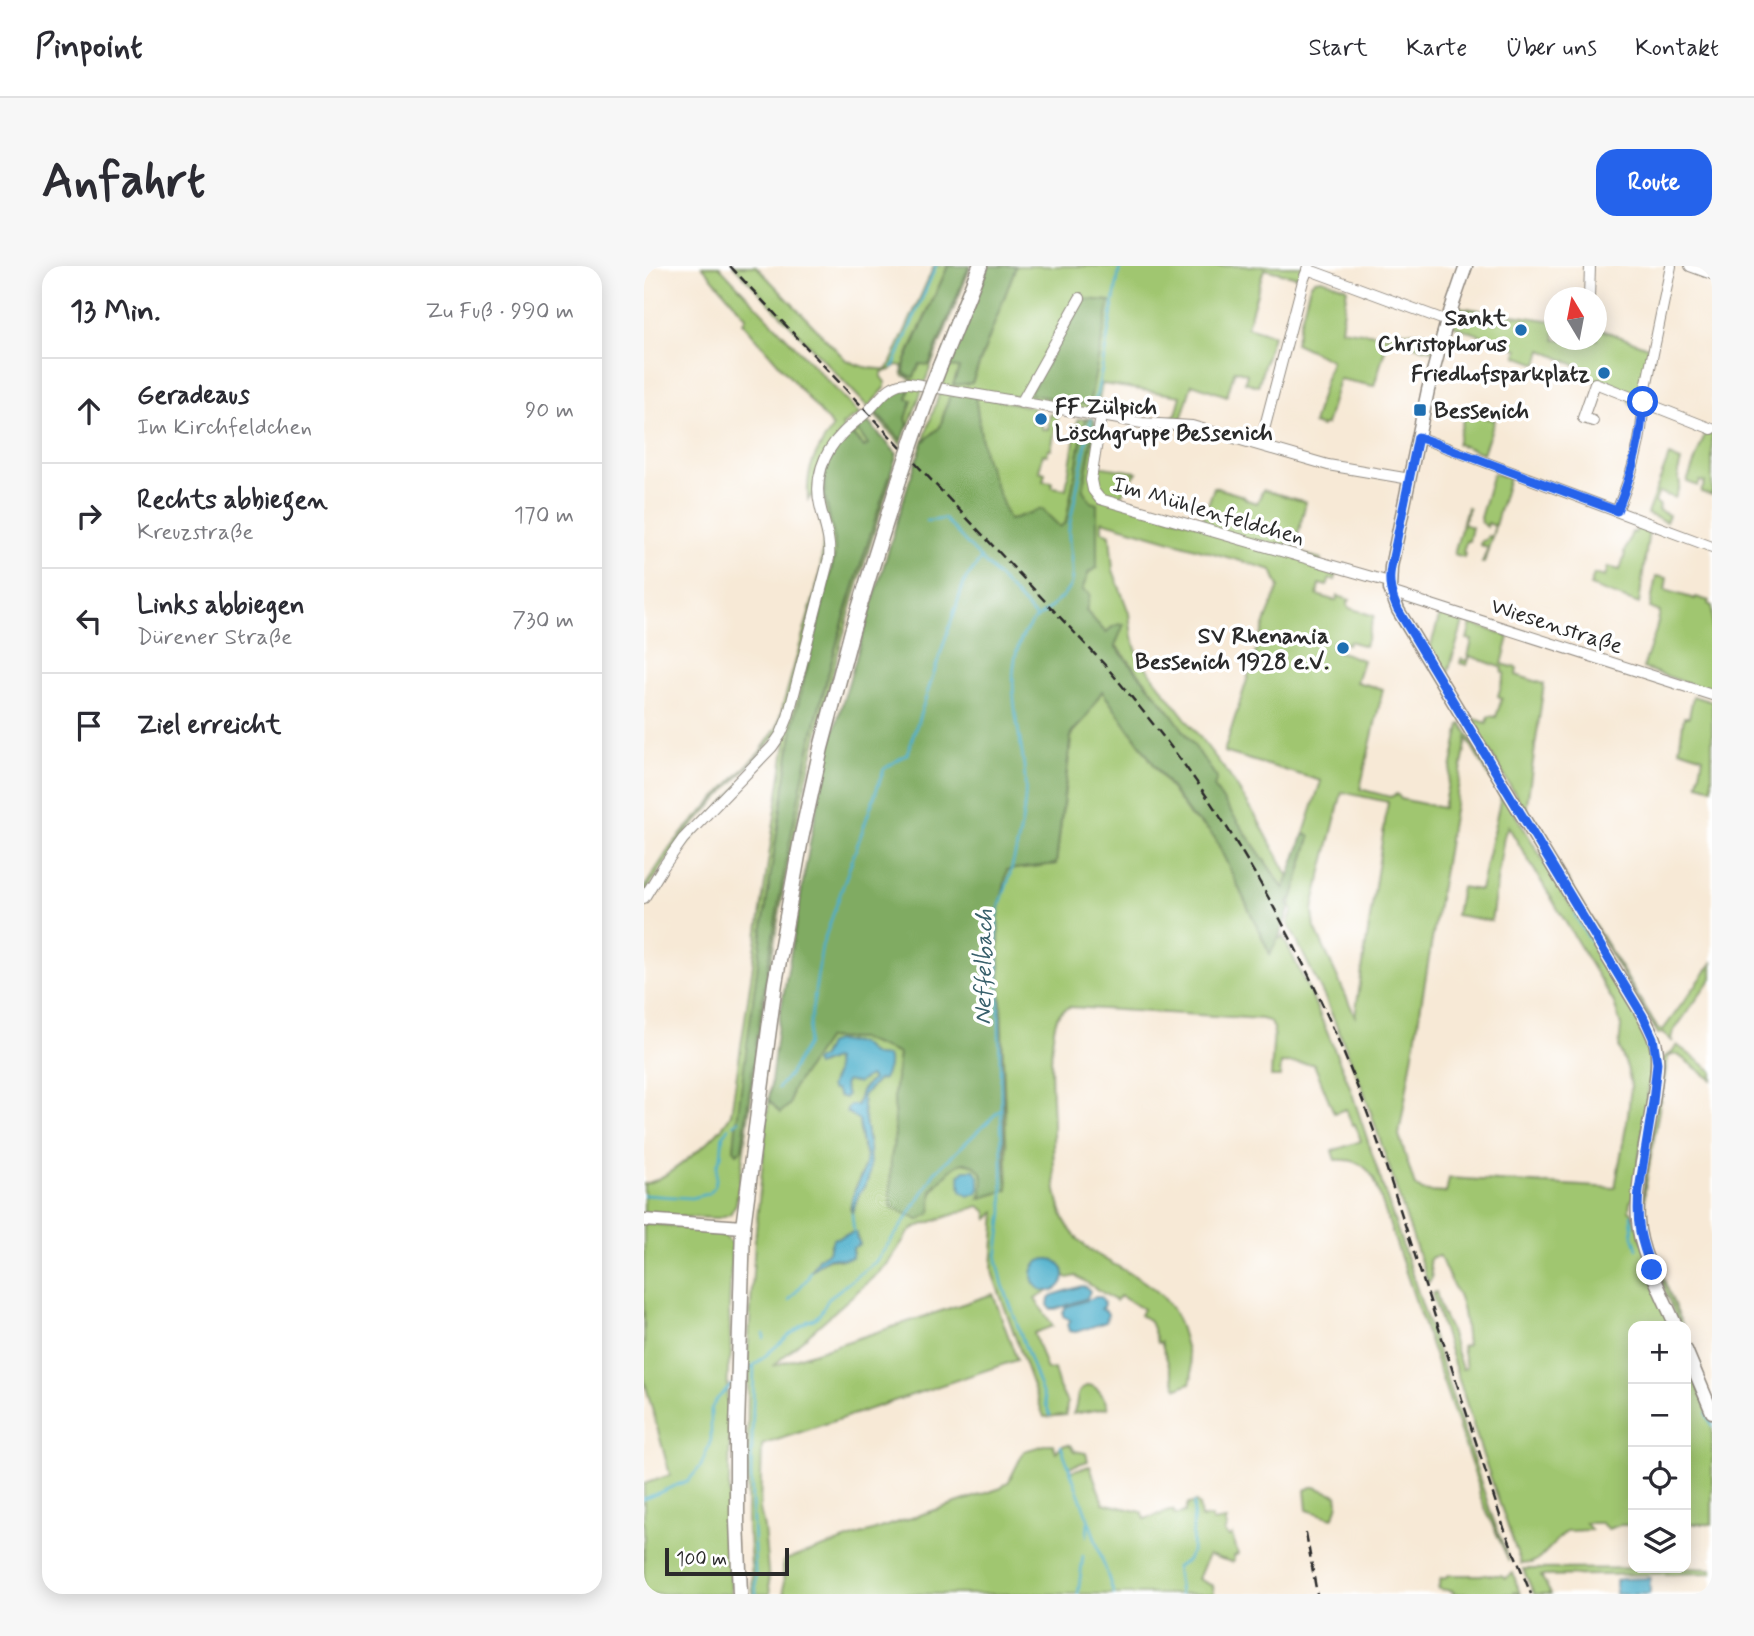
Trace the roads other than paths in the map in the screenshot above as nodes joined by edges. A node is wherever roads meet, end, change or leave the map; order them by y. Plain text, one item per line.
1 (980, 266) edge
2 (1466, 266) edge
3 (1590, 266) edge
4 (1671, 266) edge
5 (1690, 266) edge
6 (1308, 268) edge
7 (1712, 274) edge
8 (1589, 287) edge
9 (1080, 298) dead end
10 (1447, 321) junction
11 (1643, 402) junction
12 (1021, 403) junction
13 (1094, 415) junction
14 (1593, 421) dead end
15 (1712, 429) edge
16 (1418, 437) junction
17 (1261, 445) junction
18 (1410, 479) junction
19 (1617, 511) junction
20 (1712, 547) edge
21 (1390, 587) junction
22 (1712, 695) edge
23 (644, 898) edge
24 (644, 1220) edge
25 (743, 1227) junction
26 (1674, 1321) edge
27 (1691, 1362) edge
28 (1712, 1412) edge
29 (740, 1594) edge

1 - 25 main road, bridge
2 - 10 street
3 - 8 street
4 - 11 street
5 - 7 street
6 - 10 street
6 - 17 street
9 - 12 street
10 - 16 street
11 - 14 street
11 - 15 street
11 - 19 street
12 - 13 street
12 - 23 street
13 - 17 street
13 - 21 street, Im Mühlenfeldchen
16 - 18 street
16 - 19 street
17 - 18 street
18 - 21 street
19 - 20 street
21 - 22 street, Wiesenstraße
21 - 26 street
24 - 25 street
25 - 29 main road
27 - 28 street

